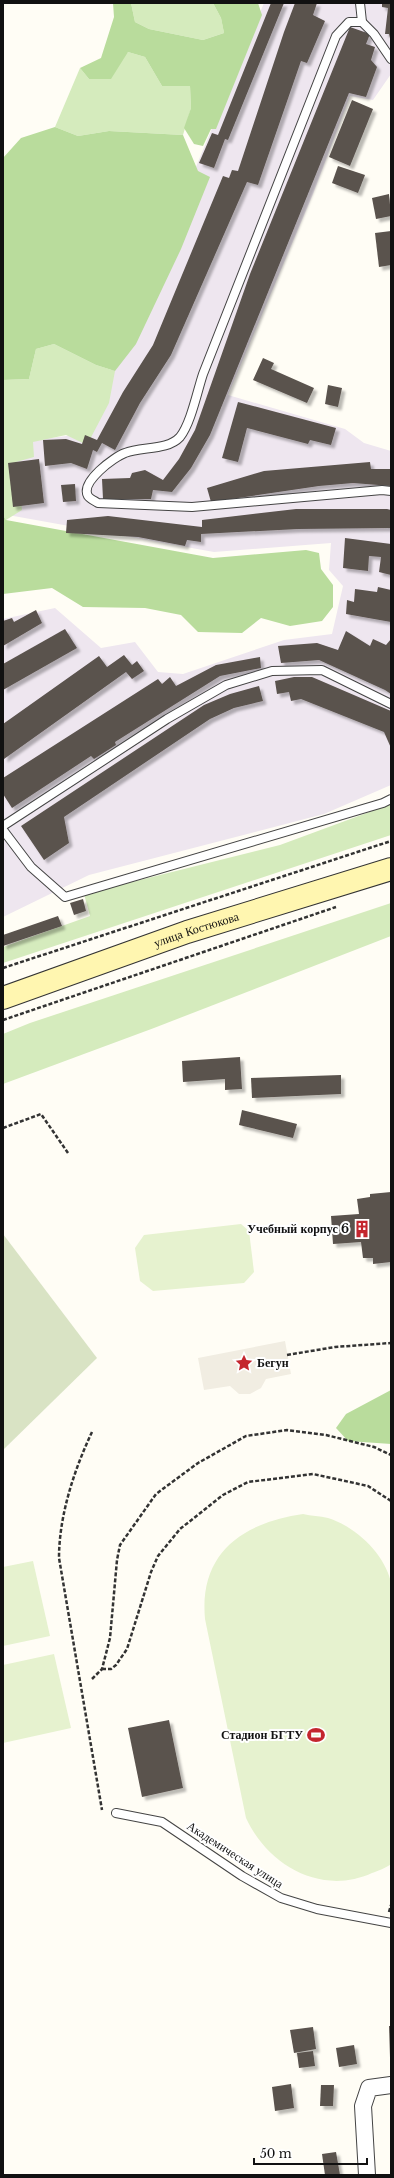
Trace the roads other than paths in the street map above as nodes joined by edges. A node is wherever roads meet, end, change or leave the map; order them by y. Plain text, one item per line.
1 (360, 3) edge
2 (362, 22) junction
3 (391, 59) edge
4 (391, 491) edge
5 (391, 704) edge
6 (391, 799) edge
7 (3, 826) edge
8 (3, 830) edge
9 (391, 869) edge
10 (3, 998) edge
11 (116, 1813) dead end
12 (391, 1923) edge
13 (391, 2085) edge
14 (367, 2175) edge

1 - 2 lane
2 - 3 lane
2 - 4 lane
5 - 7 lane
6 - 8 lane
9 - 10 main road, улица Костюкова
11 - 12 lane, Академическая улица
13 - 14 street

